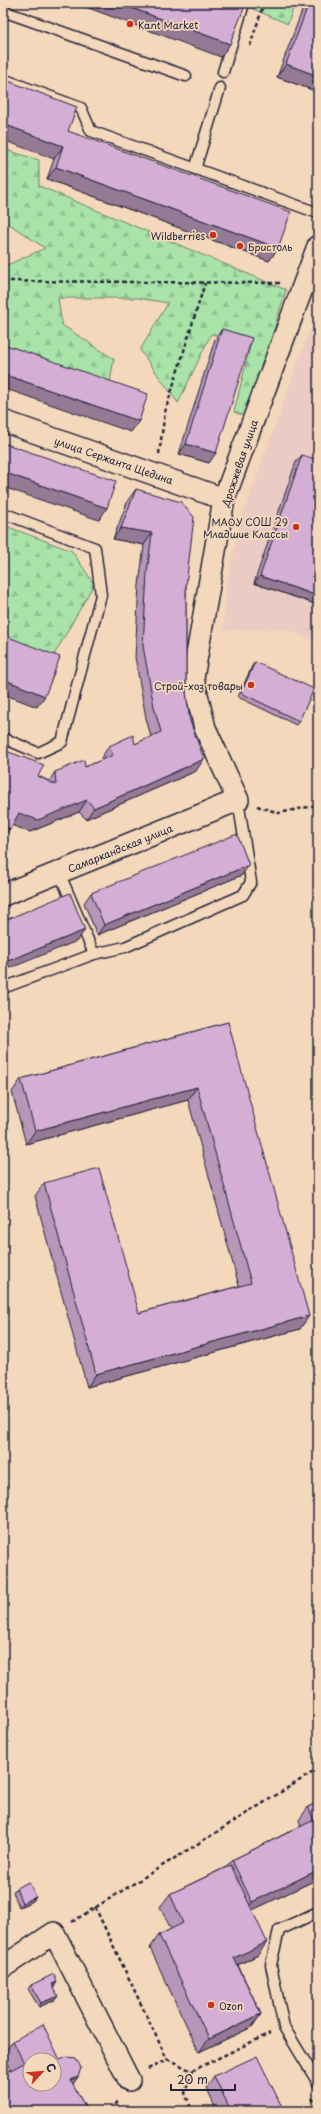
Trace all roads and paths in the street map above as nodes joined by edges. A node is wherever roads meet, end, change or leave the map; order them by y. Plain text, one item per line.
1 (232, 3) edge
2 (3, 11) edge
3 (223, 72) dead end
4 (186, 76) dead end
5 (3, 79) edge
6 (220, 88) dead end
7 (195, 169) junction
8 (318, 213) edge
9 (318, 246) edge
10 (3, 281) edge
11 (305, 282) junction
12 (205, 284) junction
13 (3, 421) edge
14 (156, 475) junction
15 (224, 499) junction
16 (3, 513) edge
17 (3, 738) edge
18 (238, 800) junction
19 (318, 805) edge
20 (59, 872) junction
21 (3, 895) edge
22 (94, 954) junction
23 (3, 988) edge
24 (318, 1769) edge
25 (95, 1907) junction
26 (318, 1912) edge
27 (54, 1933) junction
28 (3, 1967) edge
29 (284, 2027) junction
30 (192, 2071) junction
31 (129, 2080) dead end
32 (318, 2083) edge
33 (192, 2111) edge

1 - 3 lane
2 - 4 lane
5 - 7 lane
6 - 7 lane
7 - 8 lane
9 - 11 street, Дрожжевая улица
10 - 12 path
11 - 12 path
11 - 15 street, Дрожжевая улица
12 - 14 path
13 - 14 street, улица Сержанта Щедина
14 - 15 street, улица Сержанта Щедина
15 - 18 street, Дрожжевая улица
16 - 17 lane
18 - 19 path
18 - 20 street, Самаркандская улица
18 - 22 lane
20 - 21 street, Самаркандская улица
20 - 22 lane
22 - 23 lane
24 - 25 path
25 - 27 path
25 - 30 path
26 - 29 lane
27 - 28 street
27 - 31 street
29 - 30 path
29 - 32 lane
30 - 33 path

